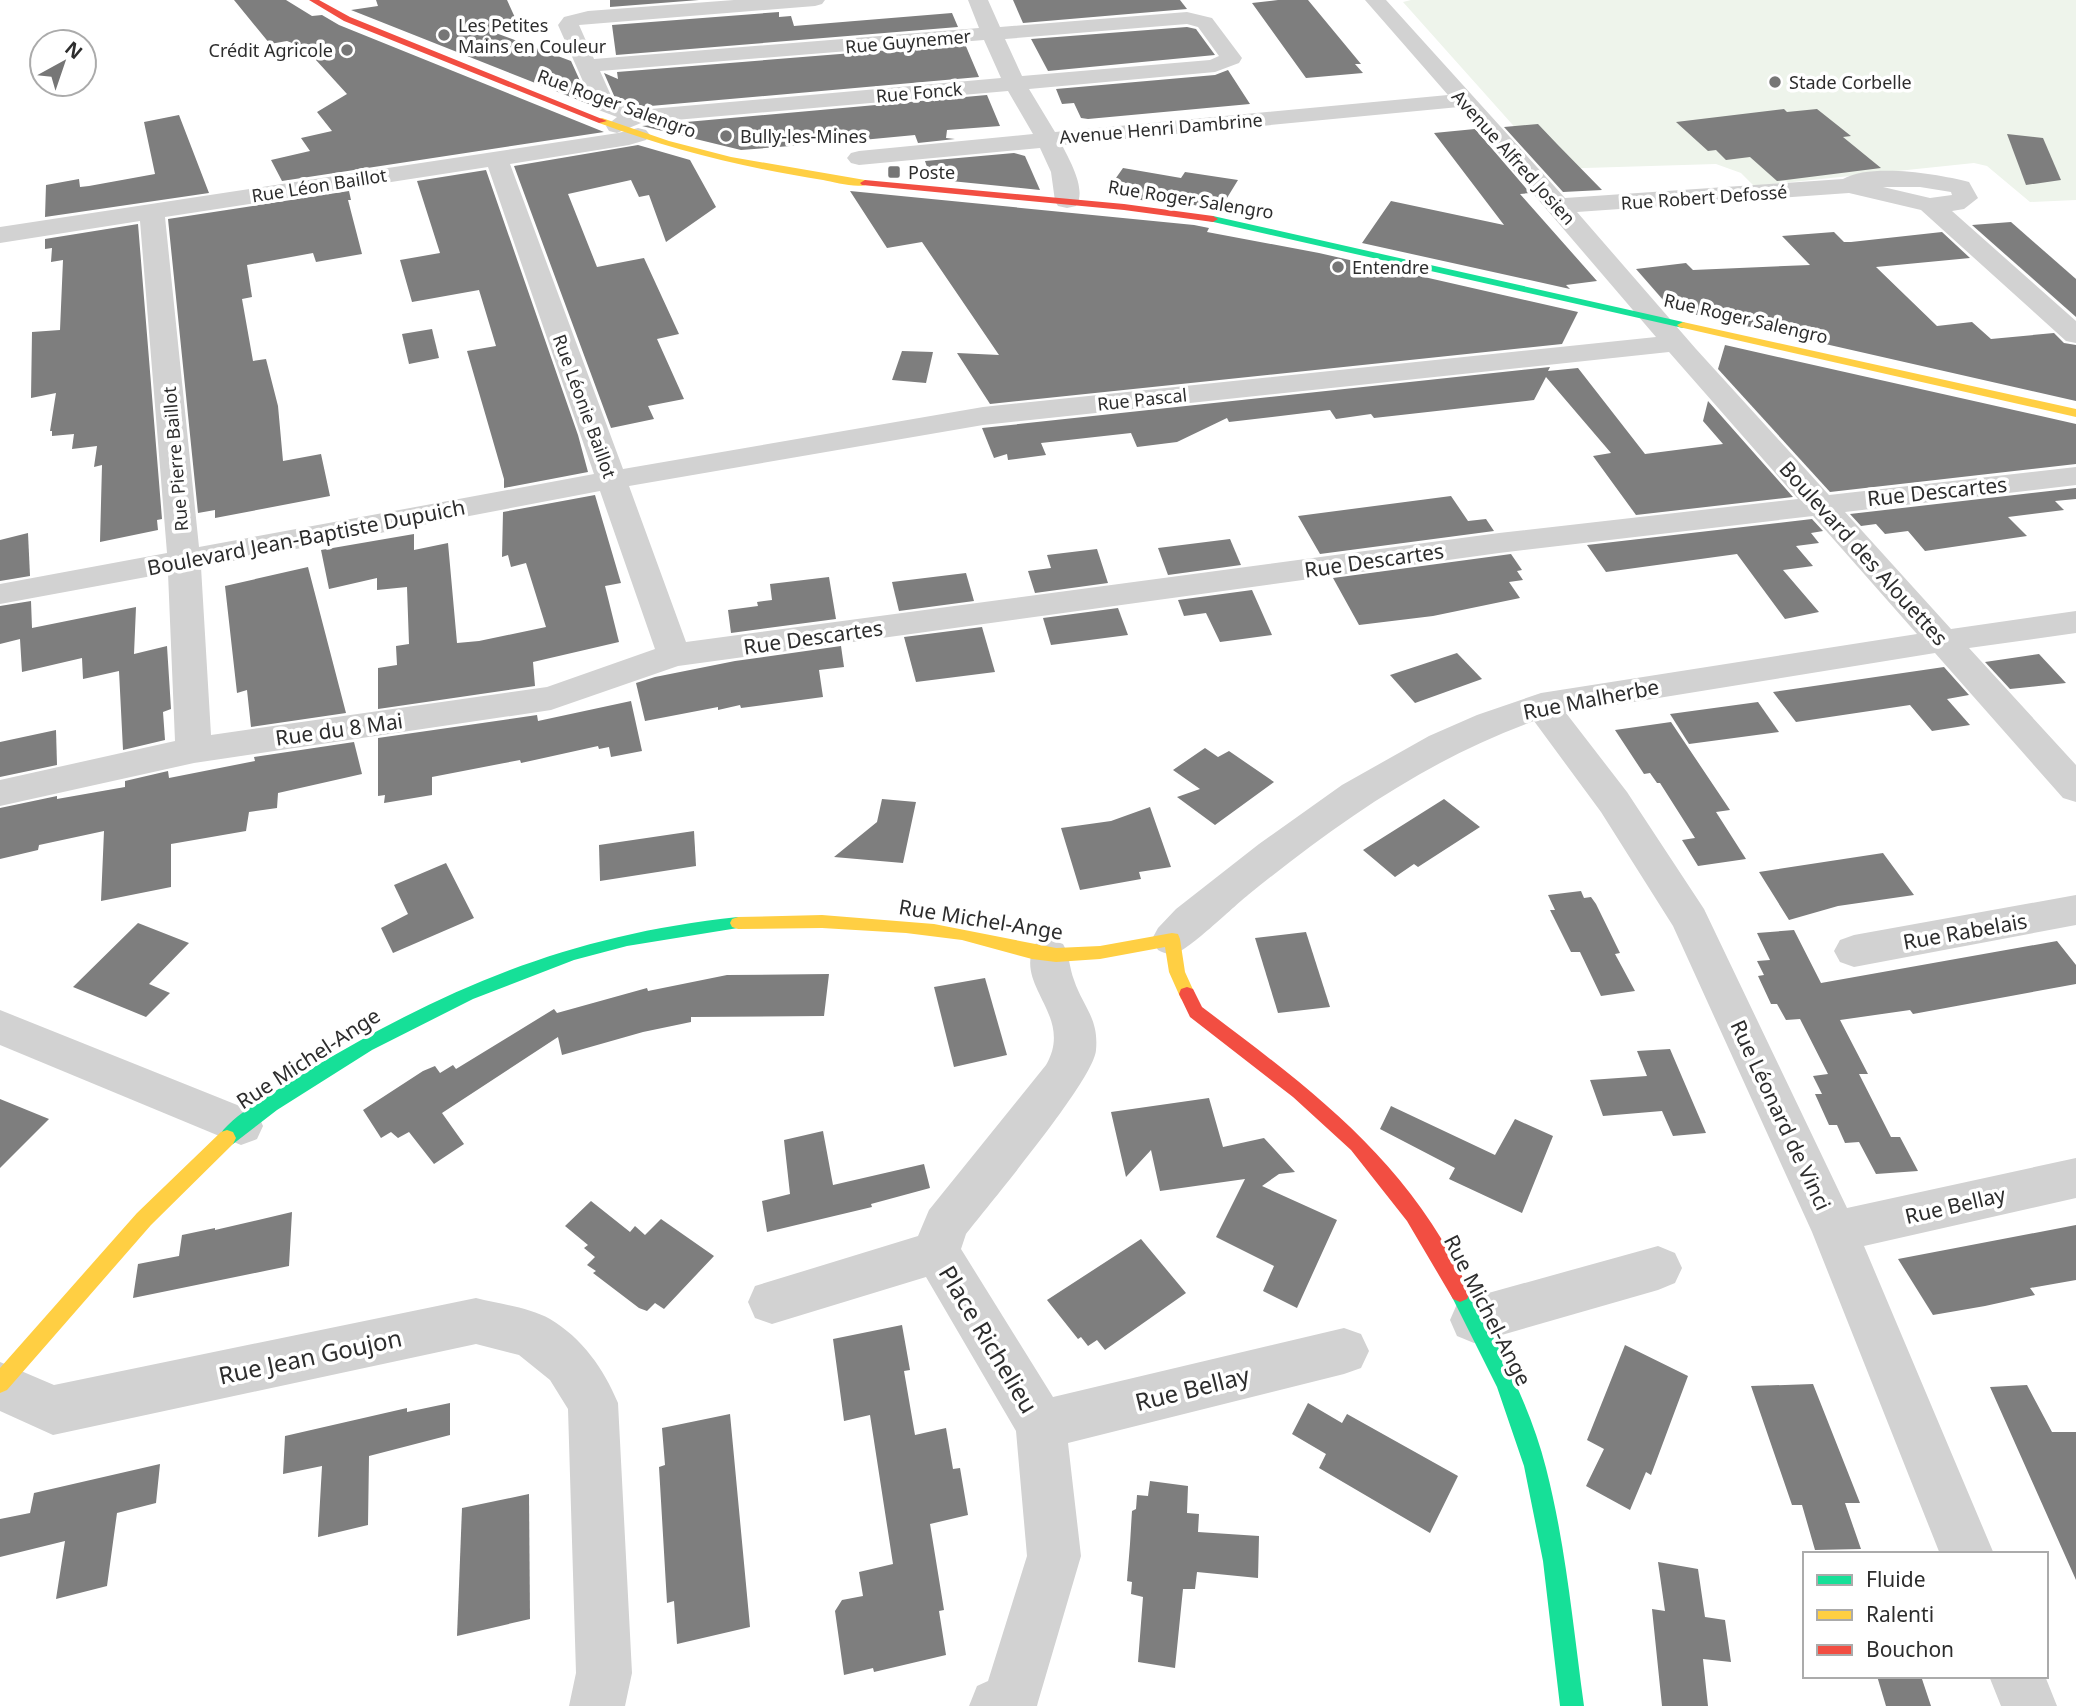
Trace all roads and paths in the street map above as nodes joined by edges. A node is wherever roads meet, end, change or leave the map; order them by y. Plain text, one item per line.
1 (313, 0) edge
2 (815, 0) edge
3 (978, 0) edge
4 (1375, 0) edge
5 (587, 9) edge
6 (993, 34) junction
7 (1224, 64) joint
8 (586, 66) junction
9 (1015, 84) junction
10 (1463, 100) junction
11 (631, 126) junction
12 (1048, 139) junction
13 (496, 157) junction
14 (859, 158) dead end
15 (1849, 186) junction
16 (1067, 201) junction
17 (1559, 205) junction
18 (1930, 205) junction
19 (152, 211) junction
20 (0, 235) edge
21 (1652, 316) junction
22 (2076, 335) edge
23 (1676, 343) junction
24 (2076, 413) edge
25 (2076, 476) edge
26 (612, 480) junction
27 (1819, 504) junction
28 (184, 560) junction
29 (0, 594) edge
30 (2076, 622) edge
31 (1943, 640) junction
32 (674, 656) junction
33 (1541, 705) junction
34 (194, 750) junction
35 (2076, 789) edge
36 (0, 793) edge
37 (2076, 910) edge
38 (1172, 939) junction
39 (1854, 951) dead end
40 (1049, 955) junction
41 (0, 1027) edge
42 (241, 1126) junction
43 (2076, 1178) edge
44 (1835, 1232) junction
45 (937, 1252) junction
46 (1658, 1268) dead end
47 (772, 1302) dead end
48 (1474, 1320) junction
49 (1343, 1351) dead end
50 (0, 1385) edge
51 (1041, 1424) junction
52 (1966, 1552) edge
53 (2018, 1678) edge
54 (1007, 1705) edge
55 (597, 1706) edge
56 (1573, 1706) edge
57 (2029, 1706) edge

1 - 11 street, Rue Roger Salengro
2 - 5 street
3 - 6 street
4 - 10 street, Avenue Alfred Josien
5 - 8 street
6 - 7 street, Rue Guynemer
6 - 8 street, Rue Guynemer
6 - 9 street
7 - 9 street, Rue Fonck
8 - 11 street
9 - 11 street, Rue Fonck
9 - 12 street
10 - 12 street, Avenue Henri Dambrine
10 - 17 street, Avenue Alfred Josien
11 - 13 street, Rue Léon Baillot
11 - 16 street, Rue Roger Salengro
12 - 14 street, Avenue Henri Dambrine
12 - 16 street
13 - 19 street, Rue Léon Baillot
13 - 26 street, Rue Léonie Baillot
15 - 17 street, Rue Robert Defossé
15 - 18 street, Rue Robert Defossé
15 - 18 street, Rue Robert Defossé
16 - 21 street, Rue Roger Salengro
17 - 21 street, Avenue Alfred Josien
18 - 22 street, Rue Robert Defossé
19 - 20 street, Rue Léon Baillot
19 - 28 street, Rue Pierre Baillot
21 - 23 street, Boulevard des Alouettes
21 - 24 street, Rue Roger Salengro
23 - 26 street, Rue Pascal
23 - 27 street, Boulevard des Alouettes
25 - 27 street, Rue Descartes
26 - 28 street, Boulevard Jean-Baptiste Dupuich
26 - 32 street, Rue Léonie Baillot
27 - 31 street, Boulevard des Alouettes
27 - 32 street, Rue Descartes
28 - 29 street, Boulevard Jean-Baptiste Dupuich
28 - 34 street, Rue Pierre Baillot
30 - 31 street, Rue Malherbe
31 - 33 street, Rue Malherbe
31 - 35 street, Boulevard des Alouettes
32 - 34 street, Rue du 8 Mai
33 - 38 street, Rue Malherbe
33 - 44 street, Rue Léonard de Vinci
34 - 36 street, Rue du 8 Mai
37 - 39 street, Rue Rabelais
38 - 40 street, Rue Michel-Ange
38 - 48 street, Rue Michel-Ange
40 - 42 street, Rue Michel-Ange
40 - 45 street
41 - 42 street
42 - 50 street, Rue Michel-Ange
43 - 44 street, Rue Bellay
44 - 52 street, Rue Léonard de Vinci
45 - 47 street, Place Richelieu
45 - 51 street, Place Richelieu
46 - 48 street
48 - 56 street, Rue Michel-Ange
49 - 51 street, Rue Bellay
50 - 55 street, Rue Jean Goujon
51 - 54 street, Place Richelieu
53 - 57 street

